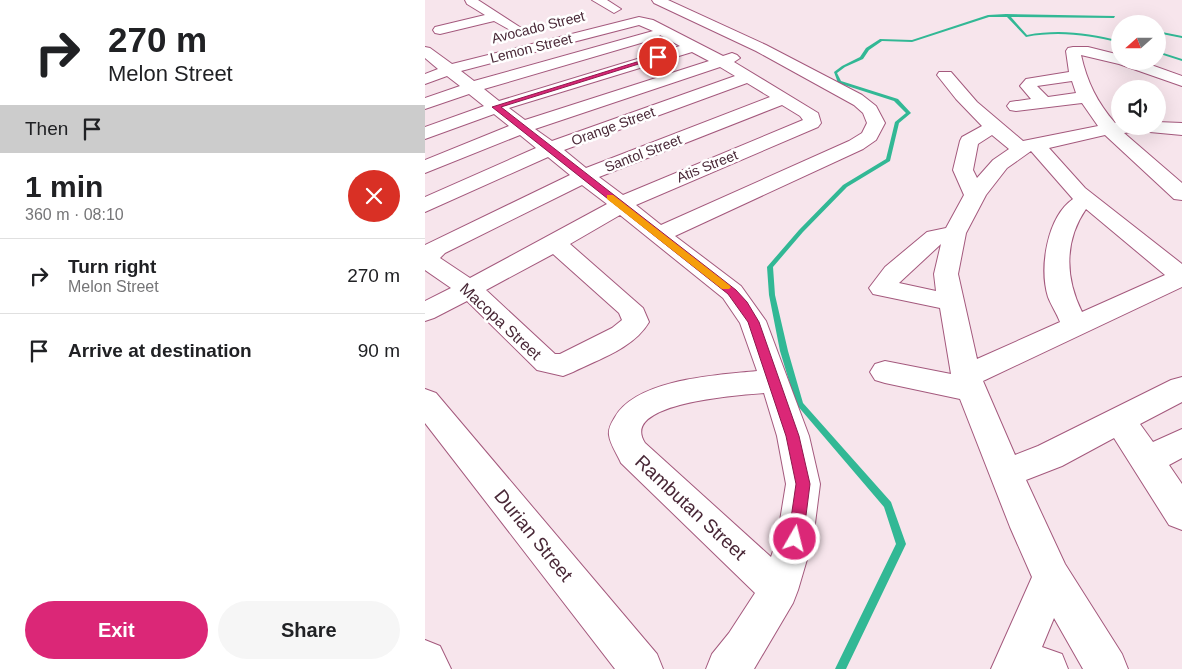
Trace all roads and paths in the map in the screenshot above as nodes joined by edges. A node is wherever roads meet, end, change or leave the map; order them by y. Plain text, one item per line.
1 (650, 1) edge
2 (469, 5) dead end
3 (597, 7) edge
4 (619, 8) dead end
5 (495, 17) junction
6 (639, 21) joint
7 (439, 30) dead end
8 (665, 32) junction
9 (500, 36) dead end
10 (694, 46) junction
11 (761, 48) junction
12 (431, 53) edge
13 (1111, 57) edge
14 (721, 61) junction
15 (450, 70) junction
16 (1150, 70) edge
17 (1077, 76) junction
18 (749, 77) junction
19 (937, 77) dead end
20 (425, 79) edge
21 (1182, 81) edge
22 (472, 88) junction
23 (1087, 97) junction
24 (784, 98) junction
25 (1044, 103) junction
26 (425, 104) edge
27 (1016, 106) dead end
28 (496, 107) junction
29 (522, 127) junction
30 (993, 127) junction
31 (1110, 128) junction
32 (1182, 129) edge
33 (425, 134) edge
34 (1028, 147) junction
35 (549, 149) junction
36 (425, 167) edge
37 (583, 176) junction
38 (1182, 194) edge
39 (975, 196) junction
40 (1089, 200) junction
41 (425, 205) edge
42 (622, 206) junction
43 (955, 233) junction
44 (657, 235) junction
45 (555, 244) junction
46 (427, 257) joint
47 (471, 288) junction
48 (951, 302) junction
49 (425, 312) edge
50 (1076, 326) junction
51 (885, 372) dead end
52 (775, 380) junction
53 (969, 383) junction
54 (1182, 388) edge
55 (425, 401) edge
56 (1119, 421) junction
57 (1182, 442) edge
58 (1147, 461) junction
59 (1006, 473) junction
60 (1182, 514) edge
61 (1051, 577) junction
62 (779, 590) junction
63 (425, 660) edge
64 (1024, 667) edge
65 (430, 669) edge
66 (643, 669) edge
67 (727, 669) edge
68 (1107, 669) edge

1 - 11 street
2 - 5 street
3 - 4 street, Avocado Street
5 - 7 street
5 - 9 street, Avocado Street
6 - 8 street, Atis Street
6 - 15 street, Lemon Street
8 - 10 street, Atis Street
8 - 22 street
10 - 14 street, Atis Street
10 - 28 street
11 - 14 street
11 - 44 street
12 - 15 street
13 - 17 street
14 - 18 street, Atis Street
14 - 29 street
15 - 20 street, Lemon Street
15 - 22 street
16 - 21 street
17 - 23 street
17 - 25 street
18 - 24 street, Atis Street
18 - 35 street, Orange Street
19 - 30 street
22 - 26 street
22 - 28 street
23 - 25 street
23 - 31 street
24 - 37 street, Santol Street
24 - 42 street, Atis Street
25 - 27 street
28 - 29 street
28 - 33 street
29 - 35 street
29 - 36 street
30 - 34 street
30 - 39 street
31 - 32 street
31 - 34 street
31 - 38 street
34 - 39 street
34 - 40 street
35 - 37 street
35 - 41 street, Orange Street
37 - 42 street
37 - 46 street, Santol Street
39 - 43 street
40 - 50 street
40 - 50 street
42 - 44 street
42 - 45 street, Atis Street
43 - 48 street
43 - 48 street
44 - 52 street
45 - 47 street, Atis Street
45 - 47 street, Macopa Street
46 - 47 street, Macopa Street
47 - 49 street, Atis Street
48 - 53 street
50 - 53 street
51 - 53 street
52 - 62 street
52 - 62 street, Rambutan Street
53 - 59 street
54 - 56 street
55 - 66 street, Durian Street
56 - 58 street
56 - 59 street
57 - 58 street
58 - 60 street
59 - 61 street
61 - 64 street
61 - 68 street
62 - 67 street
63 - 65 street

